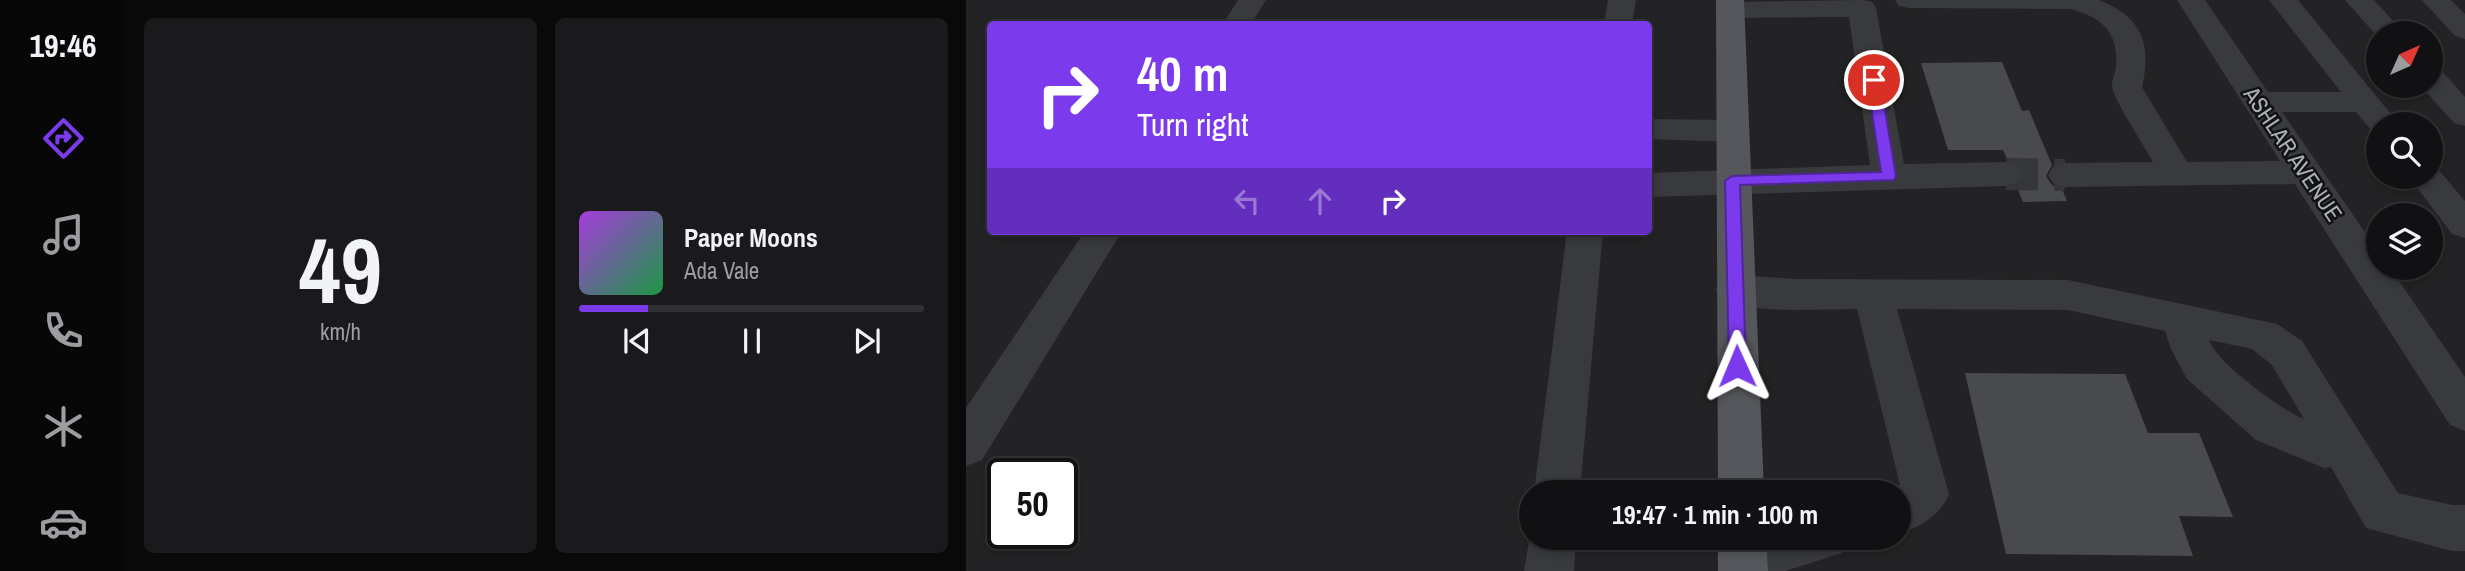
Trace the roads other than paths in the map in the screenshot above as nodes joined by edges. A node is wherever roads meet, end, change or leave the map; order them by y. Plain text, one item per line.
1 (1252, 0) edge
2 (1622, 0) edge
3 (1908, 0) edge
4 (2190, 0) edge
5 (2283, 0) edge
6 (2359, 0) edge
7 (2437, 0) edge
8 (1730, 5) edge
9 (1862, 8) junction
10 (1239, 21) edge
11 (1618, 21) edge
12 (2379, 21) edge
13 (2465, 30) edge
14 (2443, 91) edge
15 (2258, 102) junction
16 (2366, 112) edge
17 (2373, 112) edge
18 (2465, 116) edge
19 (1652, 129) edge
20 (1732, 131) junction
21 (2305, 172) junction
22 (2176, 173) junction
23 (2006, 174) tunnel mouth
24 (2065, 175) tunnel mouth
25 (1889, 176) junction
26 (1732, 181) junction
27 (1652, 185) edge
28 (2436, 189) edge
29 (2465, 225) edge
30 (1101, 235) edge
31 (1585, 235) edge
32 (1735, 290) junction
33 (1873, 294) junction
34 (2182, 319) junction
35 (2465, 412) edge
36 (966, 446) edge
37 (2344, 446) junction
38 (1558, 480) edge
39 (1741, 480) edge
40 (1911, 504) edge
41 (2465, 528) edge
42 (1551, 550) edge
43 (1768, 550) edge
44 (1742, 556) edge
45 (1549, 571) edge

1 - 10 street
2 - 11 street
3 - 9 street
3 - 22 street
4 - 15 street, ASHLAR AVENUE
5 - 17 street
6 - 12 street
7 - 13 street
8 - 9 street
8 - 20 main road
9 - 25 street
14 - 18 street
15 - 16 street
15 - 21 street, ASHLAR AVENUE
19 - 20 street
20 - 26 main road
21 - 22 street
21 - 35 street, ASHLAR AVENUE
22 - 24 street
23 - 25 street
25 - 26 street
26 - 27 street
26 - 32 main road
28 - 29 street
30 - 36 street
31 - 38 street
32 - 33 street
32 - 39 main road
33 - 34 street
33 - 40 street
34 - 37 street
34 - 37 street
37 - 41 street
42 - 45 street
43 - 44 street

